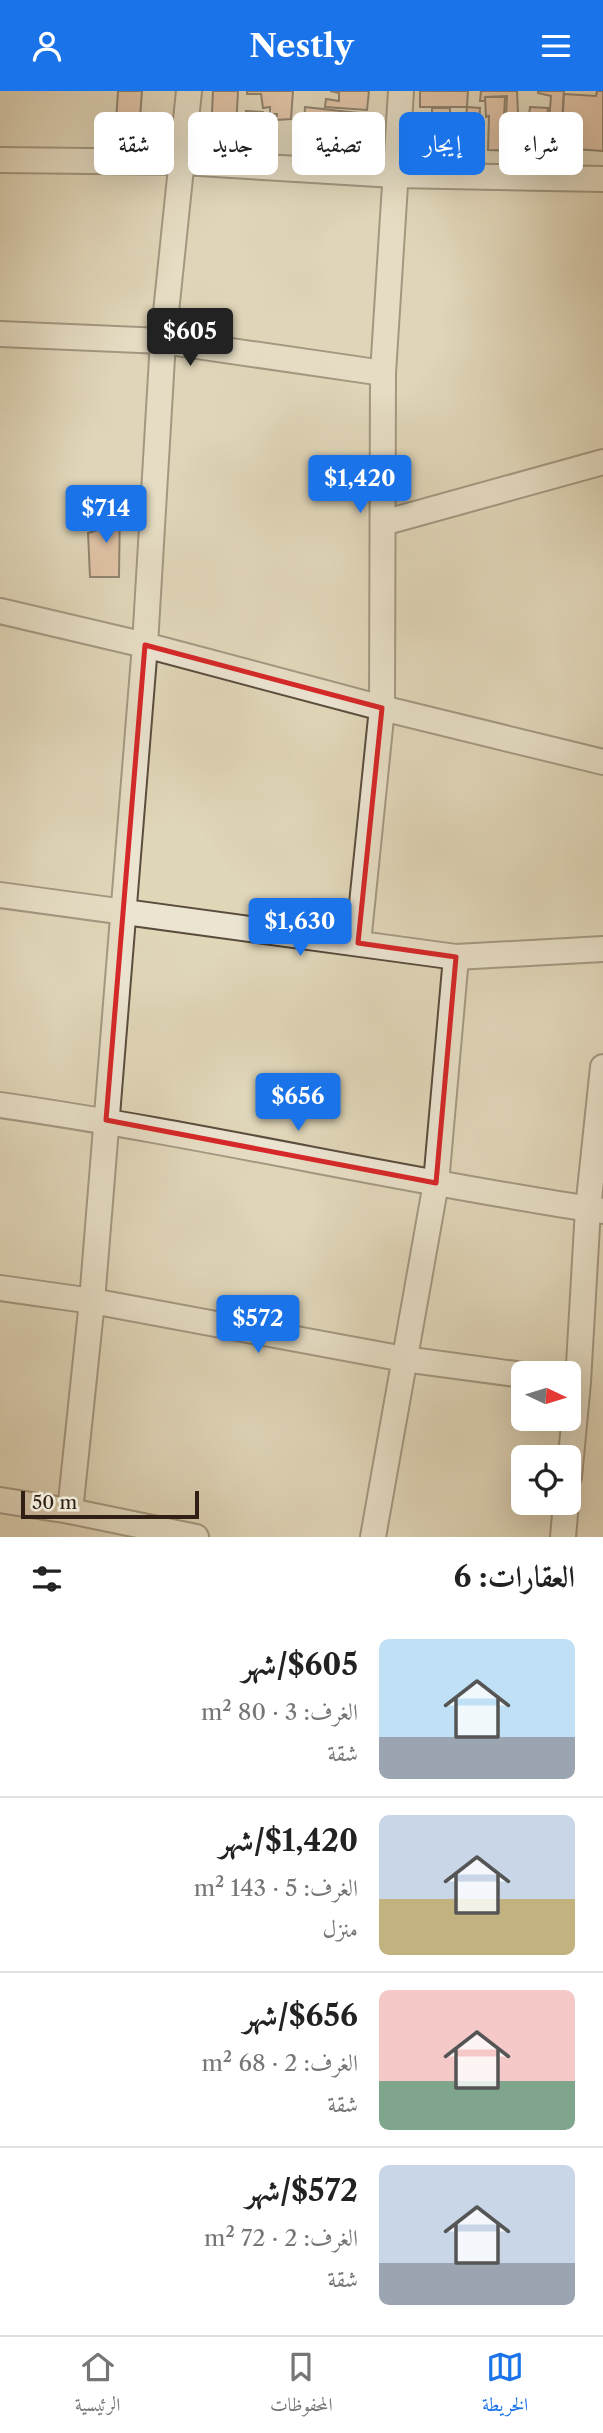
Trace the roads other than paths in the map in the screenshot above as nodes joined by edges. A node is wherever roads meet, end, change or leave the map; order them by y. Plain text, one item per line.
1 (188, 91) edge
2 (401, 91) edge
3 (0, 160) edge
4 (183, 162) junction
5 (395, 175) junction
6 (603, 179) edge
7 (0, 334) edge
8 (163, 341) junction
9 (383, 373) junction
10 (603, 462) edge
11 (383, 523) junction
12 (0, 611) edge
13 (145, 645) junction
14 (382, 708) junction
15 (603, 762) edge
16 (0, 895) edge
17 (122, 910) junction
18 (358, 943) junction
19 (603, 949) edge
20 (456, 957) junction
21 (603, 1067) edge
22 (0, 1105) edge
23 (106, 1120) junction
24 (436, 1183) junction
25 (595, 1210) edge
26 (0, 1288) edge
27 (92, 1301) junction
28 (404, 1359) junction
29 (576, 1361) edge
30 (511, 1373) edge
31 (0, 1500) edge
32 (70, 1511) junction
33 (565, 1515) edge
34 (196, 1537) edge
35 (373, 1537) edge
36 (563, 1537) edge

1 - 4 street
2 - 5 street
3 - 4 street
4 - 5 street
4 - 8 street
5 - 6 street
5 - 9 street
7 - 8 street
8 - 9 street
8 - 13 street
9 - 11 street
10 - 11 street
11 - 14 street
12 - 13 street
13 - 14 street
13 - 17 street
14 - 15 street
14 - 18 street
16 - 17 street
17 - 18 street
17 - 23 street
18 - 20 street
19 - 20 street
20 - 24 street
21 - 25 street
22 - 23 street
23 - 24 street
23 - 27 street
24 - 25 street
24 - 28 street
25 - 29 street
26 - 27 street
27 - 28 street
27 - 32 street
28 - 30 street
28 - 35 street
31 - 32 street
32 - 34 street
33 - 36 street

